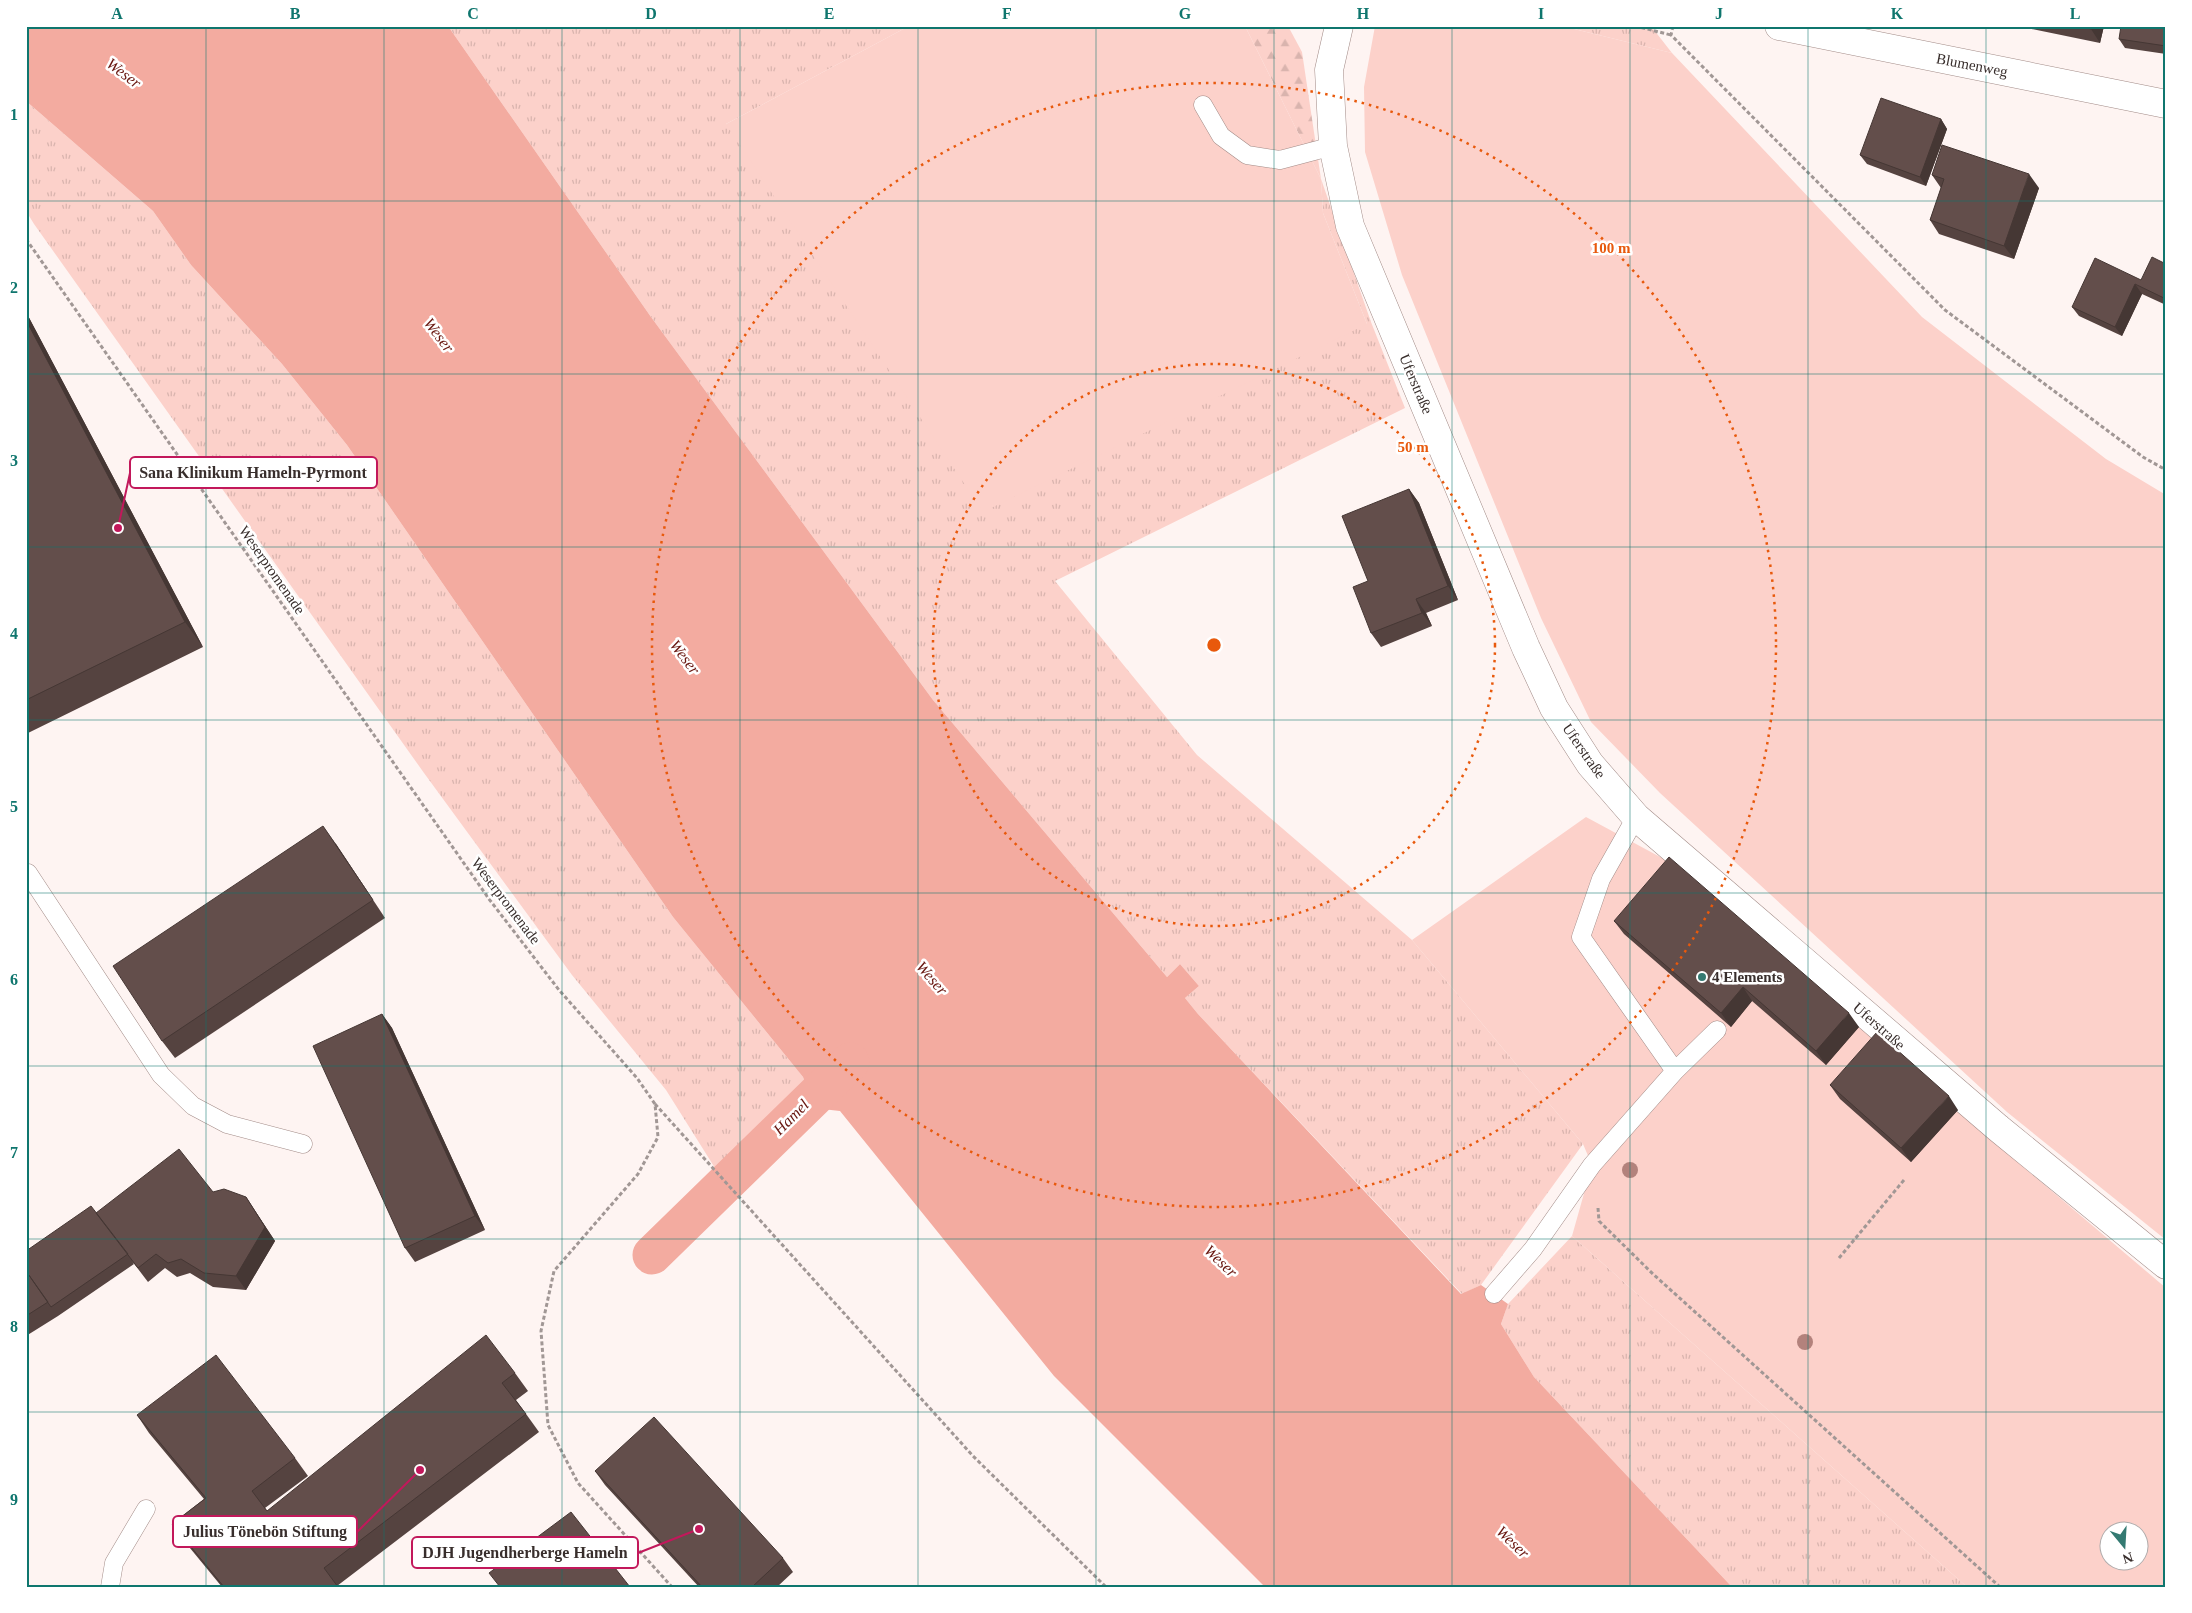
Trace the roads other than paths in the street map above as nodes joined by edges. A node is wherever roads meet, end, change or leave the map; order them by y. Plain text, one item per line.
1 (1339, 26) edge
2 (1779, 26) edge
3 (1203, 104) dead end
4 (2166, 104) edge
5 (1333, 146) junction
6 (1636, 817) junction
7 (26, 874) edge
8 (1717, 1030) edge
9 (1675, 1071) junction
10 (303, 1144) dead end
11 (2166, 1265) edge
12 (1494, 1294) dead end
13 (146, 1509) dead end
14 (110, 1587) edge

1 - 5 street, Uferstraße
2 - 4 street, Blumenweg
3 - 5 lane
5 - 6 street, Uferstraße
6 - 9 lane
6 - 11 street, Uferstraße
7 - 10 lane
8 - 9 lane
9 - 12 lane
13 - 14 lane

